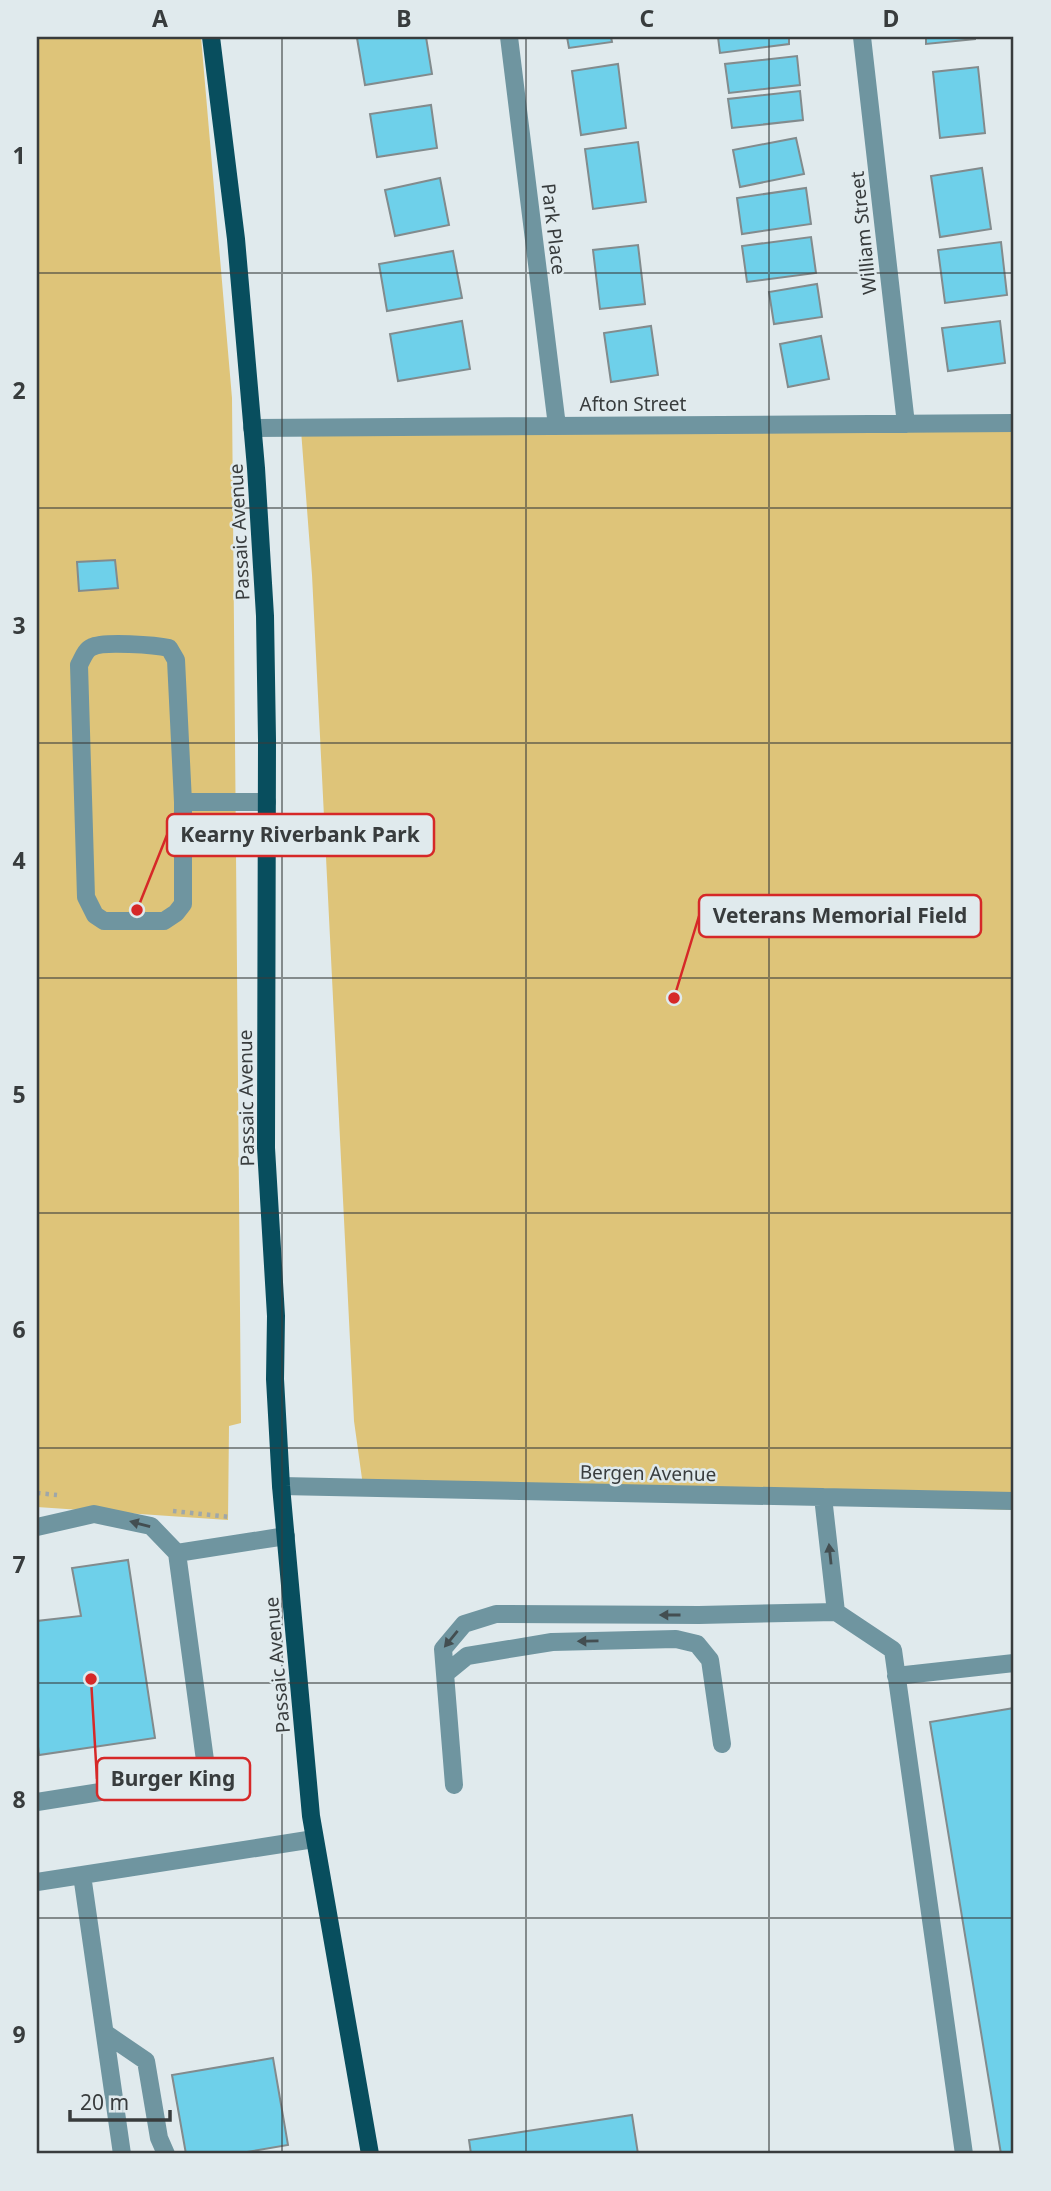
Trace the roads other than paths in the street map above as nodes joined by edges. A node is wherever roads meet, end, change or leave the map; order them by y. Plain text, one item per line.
1 (211, 37) edge
2 (509, 37) edge
3 (862, 37) edge
4 (1014, 423) edge
5 (906, 424) junction
6 (557, 426) junction
7 (252, 428) junction
8 (183, 802) junction
9 (267, 802) junction
10 (281, 1486) junction
11 (823, 1497) junction
12 (1014, 1501) edge
13 (37, 1527) edge
14 (286, 1536) junction
15 (177, 1553) junction
16 (836, 1612) junction
17 (1014, 1663) edge
18 (445, 1674) junction
19 (896, 1676) junction
20 (722, 1744) dead end
21 (453, 1785) dead end
22 (37, 1802) edge
23 (314, 1839) junction
24 (82, 1875) junction
25 (37, 1882) edge
26 (105, 2033) junction
27 (122, 2154) edge
28 (166, 2154) edge
29 (370, 2154) edge
30 (964, 2154) edge

1 - 7 main road, Passaic Avenue
2 - 6 street, Park Place
3 - 5 street, William Street
4 - 5 street, Afton Street
5 - 6 street, Afton Street
6 - 7 street, Afton Street
7 - 9 main road, Passaic Avenue
8 - 8 street
8 - 9 street
9 - 10 main road, Passaic Avenue
10 - 11 street, Bergen Avenue
10 - 14 main road, Passaic Avenue
11 - 12 street, Bergen Avenue
16 -> 11 street
15 -> 13 street
14 - 15 street
14 - 23 main road, Passaic Avenue
15 - 22 street
16 -> 18 street
16 - 19 street
17 - 19 street
20 -> 18 street
18 - 21 street
19 - 30 street
23 - 24 street
23 - 29 main road, Passaic Avenue
24 - 25 street
24 - 26 street
26 - 27 street
26 - 28 street

